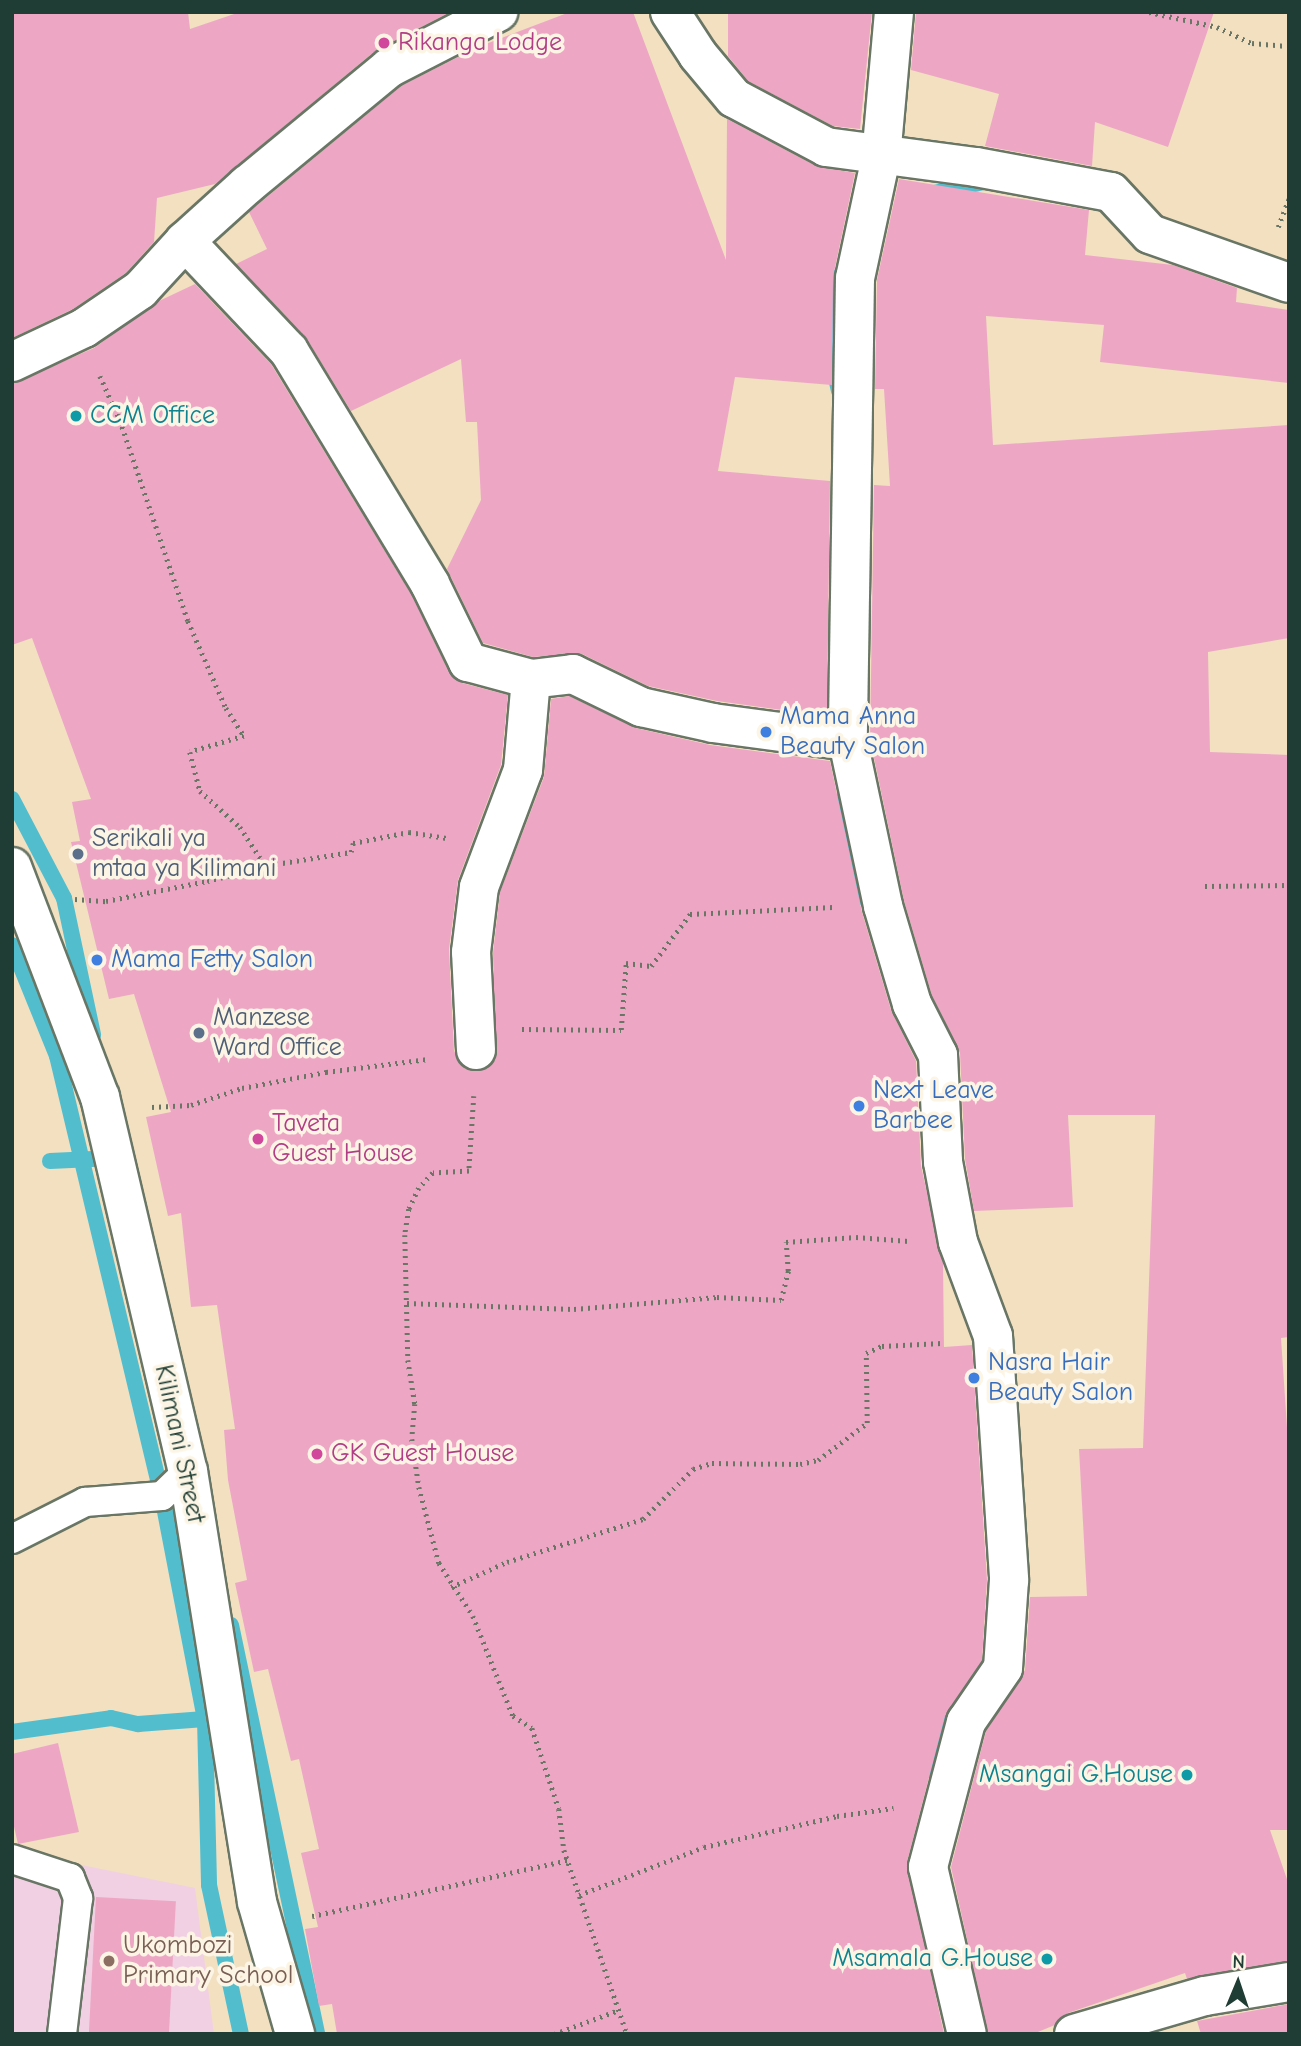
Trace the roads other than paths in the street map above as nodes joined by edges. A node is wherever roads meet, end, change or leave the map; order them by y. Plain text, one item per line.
1 (498, 12) edge
2 (670, 12) edge
3 (894, 12) edge
4 (881, 157) junction
5 (185, 241) junction
6 (1289, 283) edge
7 (12, 362) edge
8 (531, 679) junction
9 (848, 741) junction
10 (19, 882) edge
11 (476, 1050) road end
12 (188, 1471) junction
13 (12, 1539) edge
14 (12, 1859) edge
15 (1289, 1982) edge
16 (62, 2034) edge
17 (295, 2034) edge
18 (968, 2034) edge
19 (1074, 2034) edge

1 - 5 street
2 - 4 street
3 - 4 street
4 - 6 street
4 - 9 street
5 - 7 street
5 - 8 street
8 - 9 street
8 - 11 street
9 - 18 street
10 - 12 street, Kilimani Street
12 - 13 lane
12 - 17 street, Kilimani Street
14 - 16 lane
15 - 19 street

